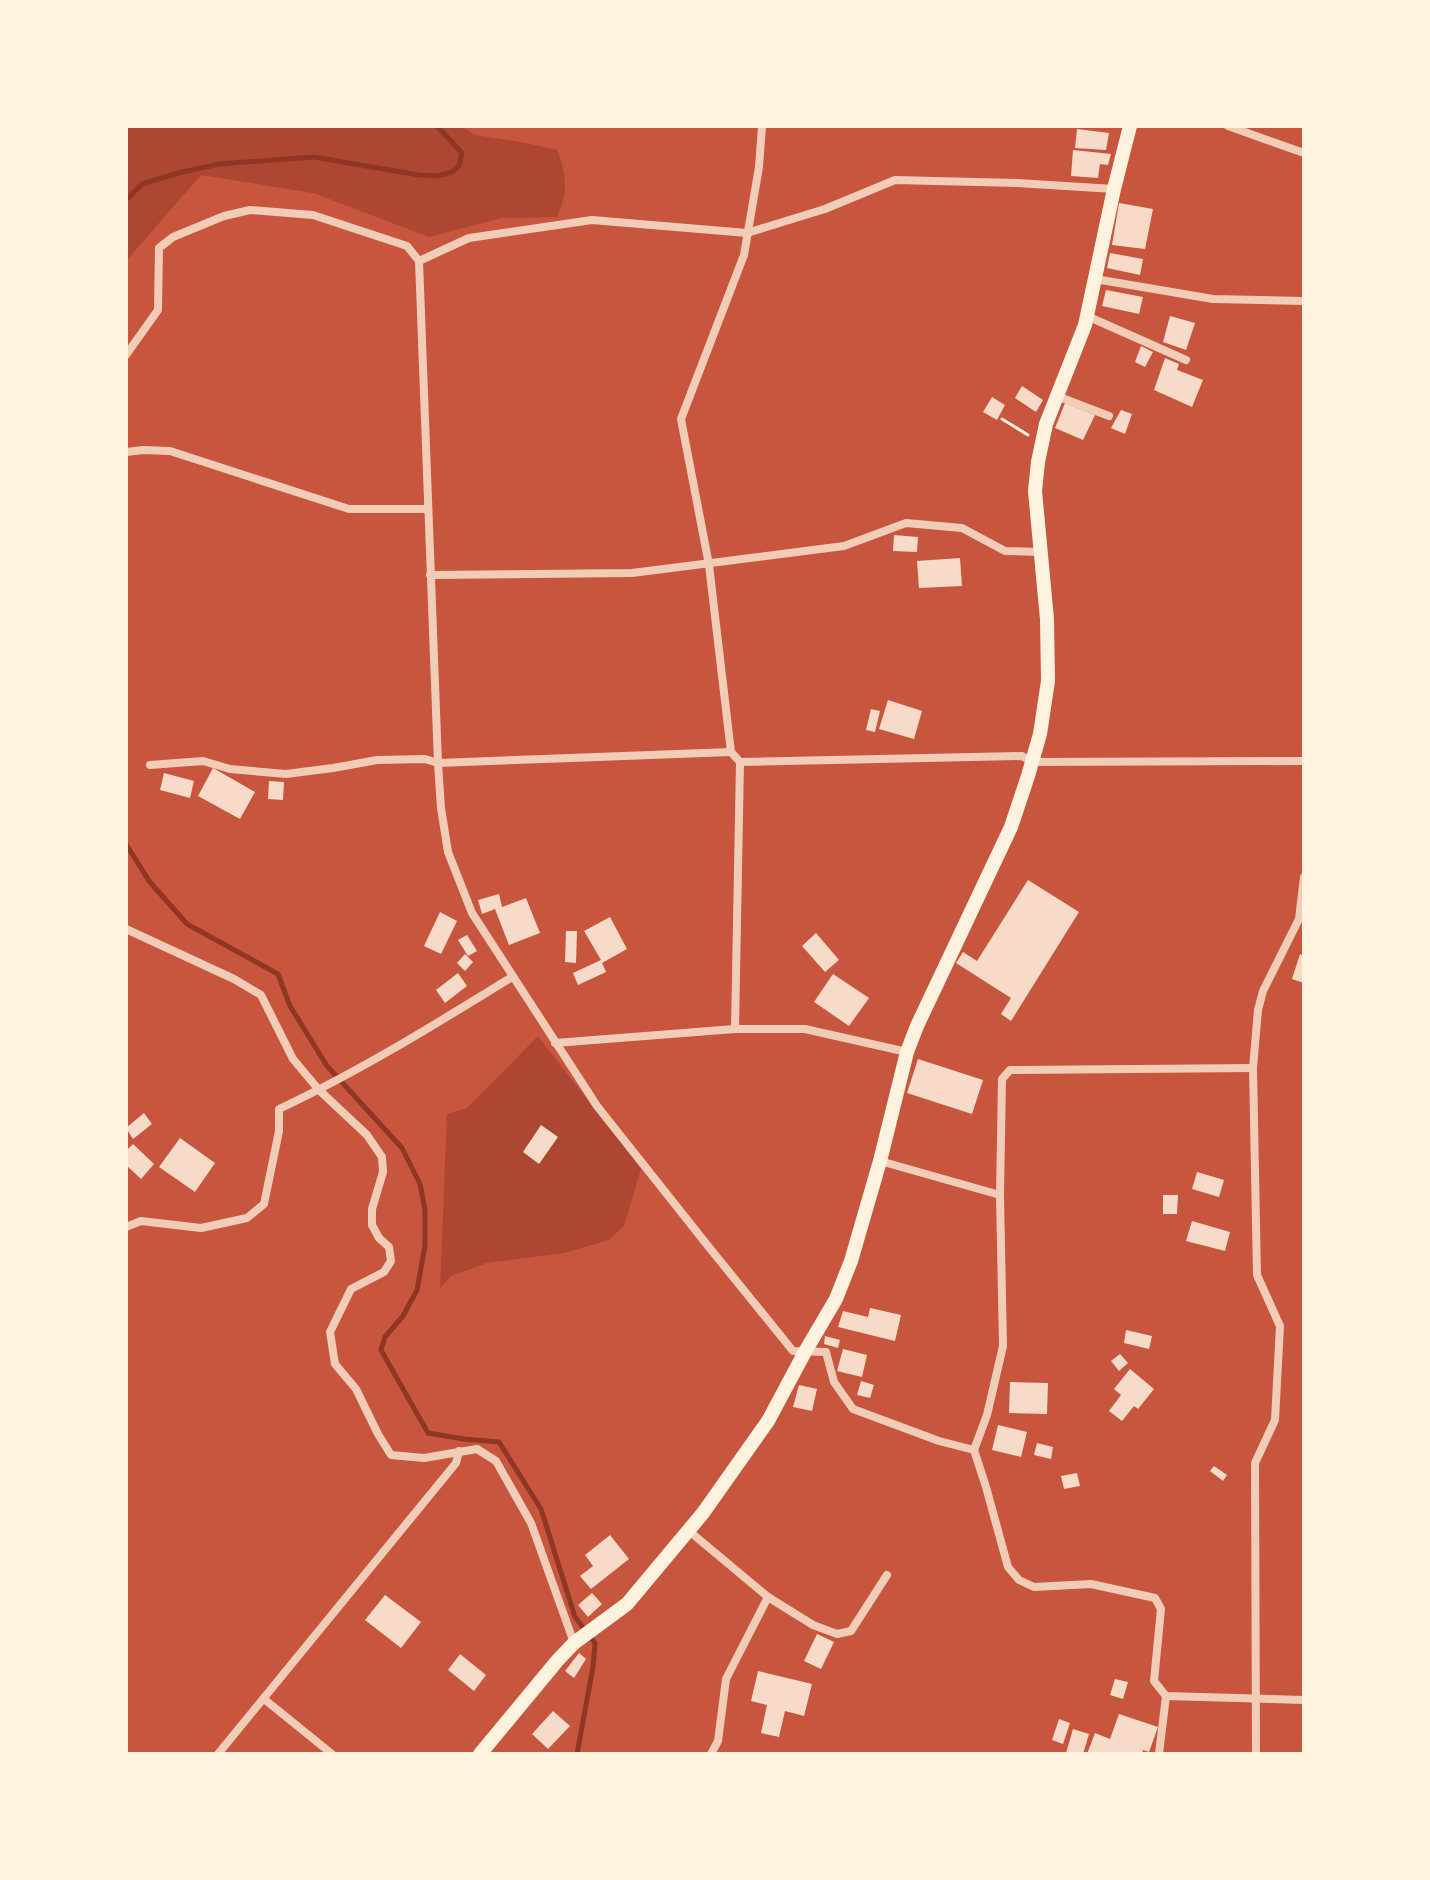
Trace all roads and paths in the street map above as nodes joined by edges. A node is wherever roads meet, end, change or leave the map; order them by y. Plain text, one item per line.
1 (762, 126) edge
2 (1130, 126) edge
3 (1228, 126) edge
4 (1304, 153) edge
5 (1114, 189) junction
6 (747, 233) junction
7 (419, 261) junction
8 (1095, 279) junction
9 (1304, 301) edge
10 (1087, 316) junction
11 (126, 355) edge
12 (1186, 360) dead end
13 (1057, 396) junction
14 (1109, 416) dead end
15 (1002, 419) dead end
16 (1042, 443) junction
17 (126, 452) edge
18 (428, 509) junction
19 (1040, 552) junction
20 (709, 565) junction
21 (430, 575) junction
22 (731, 752) junction
23 (1304, 761) edge
24 (740, 762) junction
25 (1032, 762) junction
26 (438, 763) junction
27 (150, 765) dead end
28 (1304, 877) edge
29 (126, 929) edge
30 (512, 977) junction
31 (735, 1029) junction
32 (555, 1043) junction
33 (907, 1052) junction
34 (1253, 1068) junction
35 (319, 1090) junction
36 (880, 1161) junction
37 (1000, 1195) junction
38 (126, 1227) edge
39 (806, 1350) junction
40 (974, 1450) junction
41 (459, 1451) junction
42 (689, 1531) junction
43 (887, 1575) dead end
44 (768, 1597) junction
45 (574, 1643) junction
46 (1166, 1696) junction
47 (264, 1699) junction
48 (1255, 1699) junction
49 (1304, 1700) edge
50 (218, 1754) edge
51 (332, 1754) edge
52 (480, 1754) edge
53 (711, 1754) edge
54 (1159, 1754) edge
55 (1256, 1754) edge

1 - 6 street
2 - 5 main road
3 - 4 street
5 - 6 street
5 - 8 main road
6 - 7 street
6 - 20 street
7 - 11 street
7 - 18 street
8 - 9 street
8 - 10 main road
10 - 12 street
10 - 13 main road
13 - 14 street
13 - 16 main road
15 - 16 path
16 - 19 main road
17 - 18 street
18 - 21 street
19 - 20 street
19 - 25 main road
20 - 21 street
20 - 22 street
21 - 26 street
22 - 24 street
22 - 26 street
23 - 25 street
24 - 25 street
24 - 31 street
25 - 33 main road
26 - 27 street
26 - 30 street
28 - 34 street
29 - 35 street
30 - 32 street
30 - 35 street
31 - 32 street
31 - 33 street
32 - 39 street
33 - 36 main road
34 - 37 street
34 - 48 street
35 - 38 street
35 - 41 street
36 - 37 street
36 - 39 main road
37 - 40 street
39 - 40 street
39 - 42 main road
40 - 46 street
41 - 45 street
41 - 47 street
42 - 44 street
42 - 45 main road
43 - 44 street
44 - 53 street
45 - 52 main road
46 - 48 street
46 - 54 street
47 - 50 street
47 - 51 street
48 - 49 street
48 - 55 street

